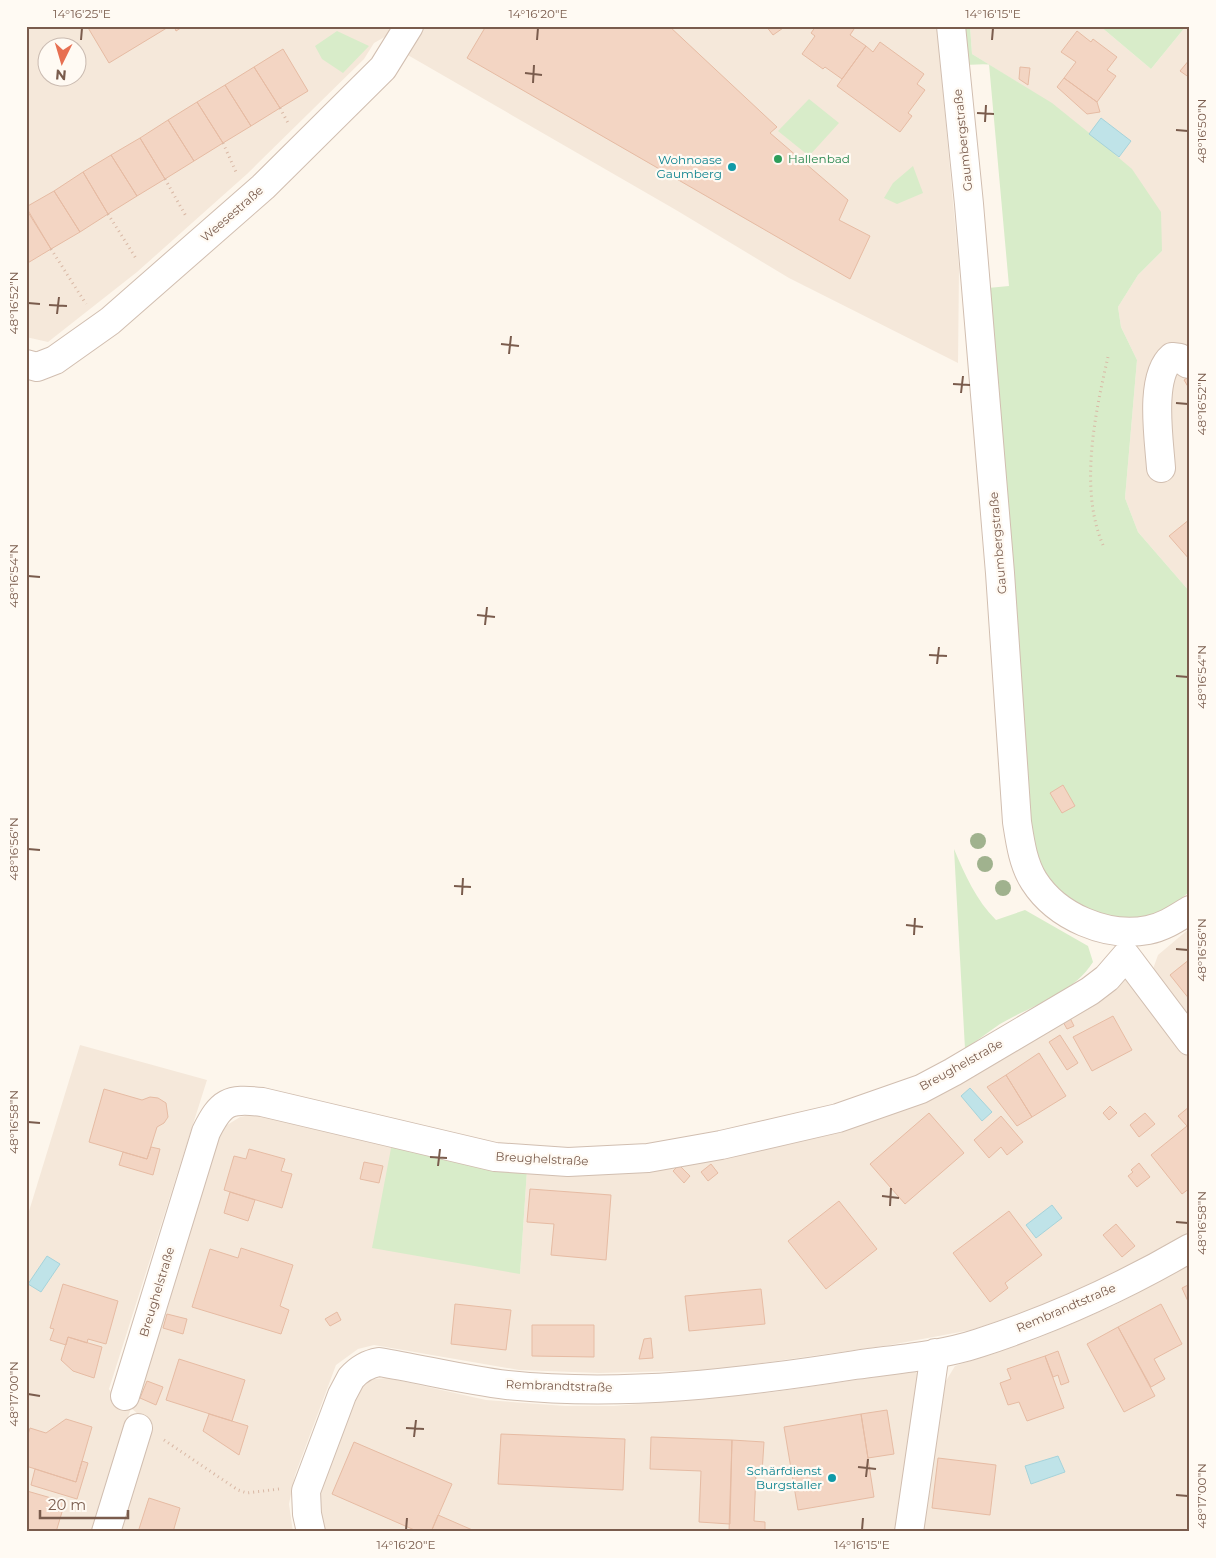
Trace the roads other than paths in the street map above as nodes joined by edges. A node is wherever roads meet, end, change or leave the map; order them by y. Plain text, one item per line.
1 (409, 26) edge
2 (951, 26) edge
3 (26, 364) edge
4 (1188, 364) dead end
5 (1160, 468) dead end
6 (1190, 910) edge
7 (1127, 944) junction
8 (1190, 1041) edge
9 (1190, 1248) edge
10 (935, 1353) junction
11 (125, 1396) dead end
12 (138, 1428) road end
13 (106, 1532) edge
14 (311, 1532) edge
15 (909, 1532) edge

1 - 3 street, Weesestraße
2 - 7 street, Gaumbergstraße
4 - 5 street
6 - 7 street, Gaumbergstraße
7 - 8 street
7 - 11 street, Breughelstraße
9 - 10 street, Rembrandtstraße
10 - 14 street, Rembrandtstraße
10 - 15 street
12 - 13 street

